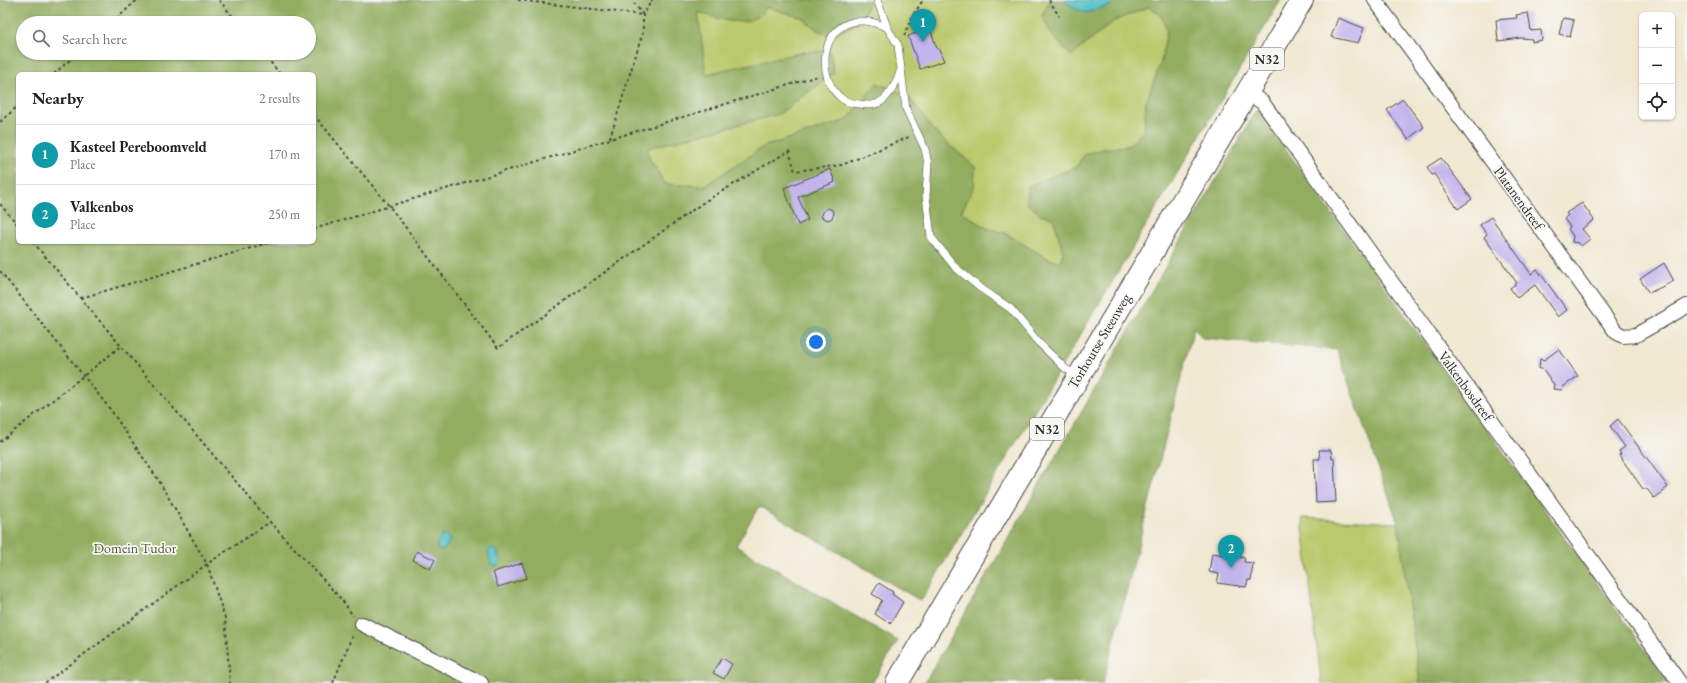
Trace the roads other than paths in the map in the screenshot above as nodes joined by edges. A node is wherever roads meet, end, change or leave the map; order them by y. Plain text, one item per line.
1 (877, 0) edge
2 (1302, 0) edge
3 (1375, 0) edge
4 (870, 14) dead end
5 (832, 24) dead end
6 (888, 29) junction
7 (901, 66) junction
8 (1248, 93) junction
9 (1687, 306) edge
10 (1079, 376) junction
11 (357, 624) road end
12 (481, 683) edge
13 (897, 683) edge
14 (1680, 683) edge

1 - 6 lane
2 - 8 main road, Torhoutse Steenweg / N32
3 - 9 street, Platanendreef
4 - 6 lane
5 - 7 lane
6 - 7 lane
7 - 10 lane
8 - 10 main road, Torhoutse Steenweg / N32
8 - 14 street, Valkenbosdreef
10 - 13 main road, Torhoutse Steenweg / N32
11 - 12 street

